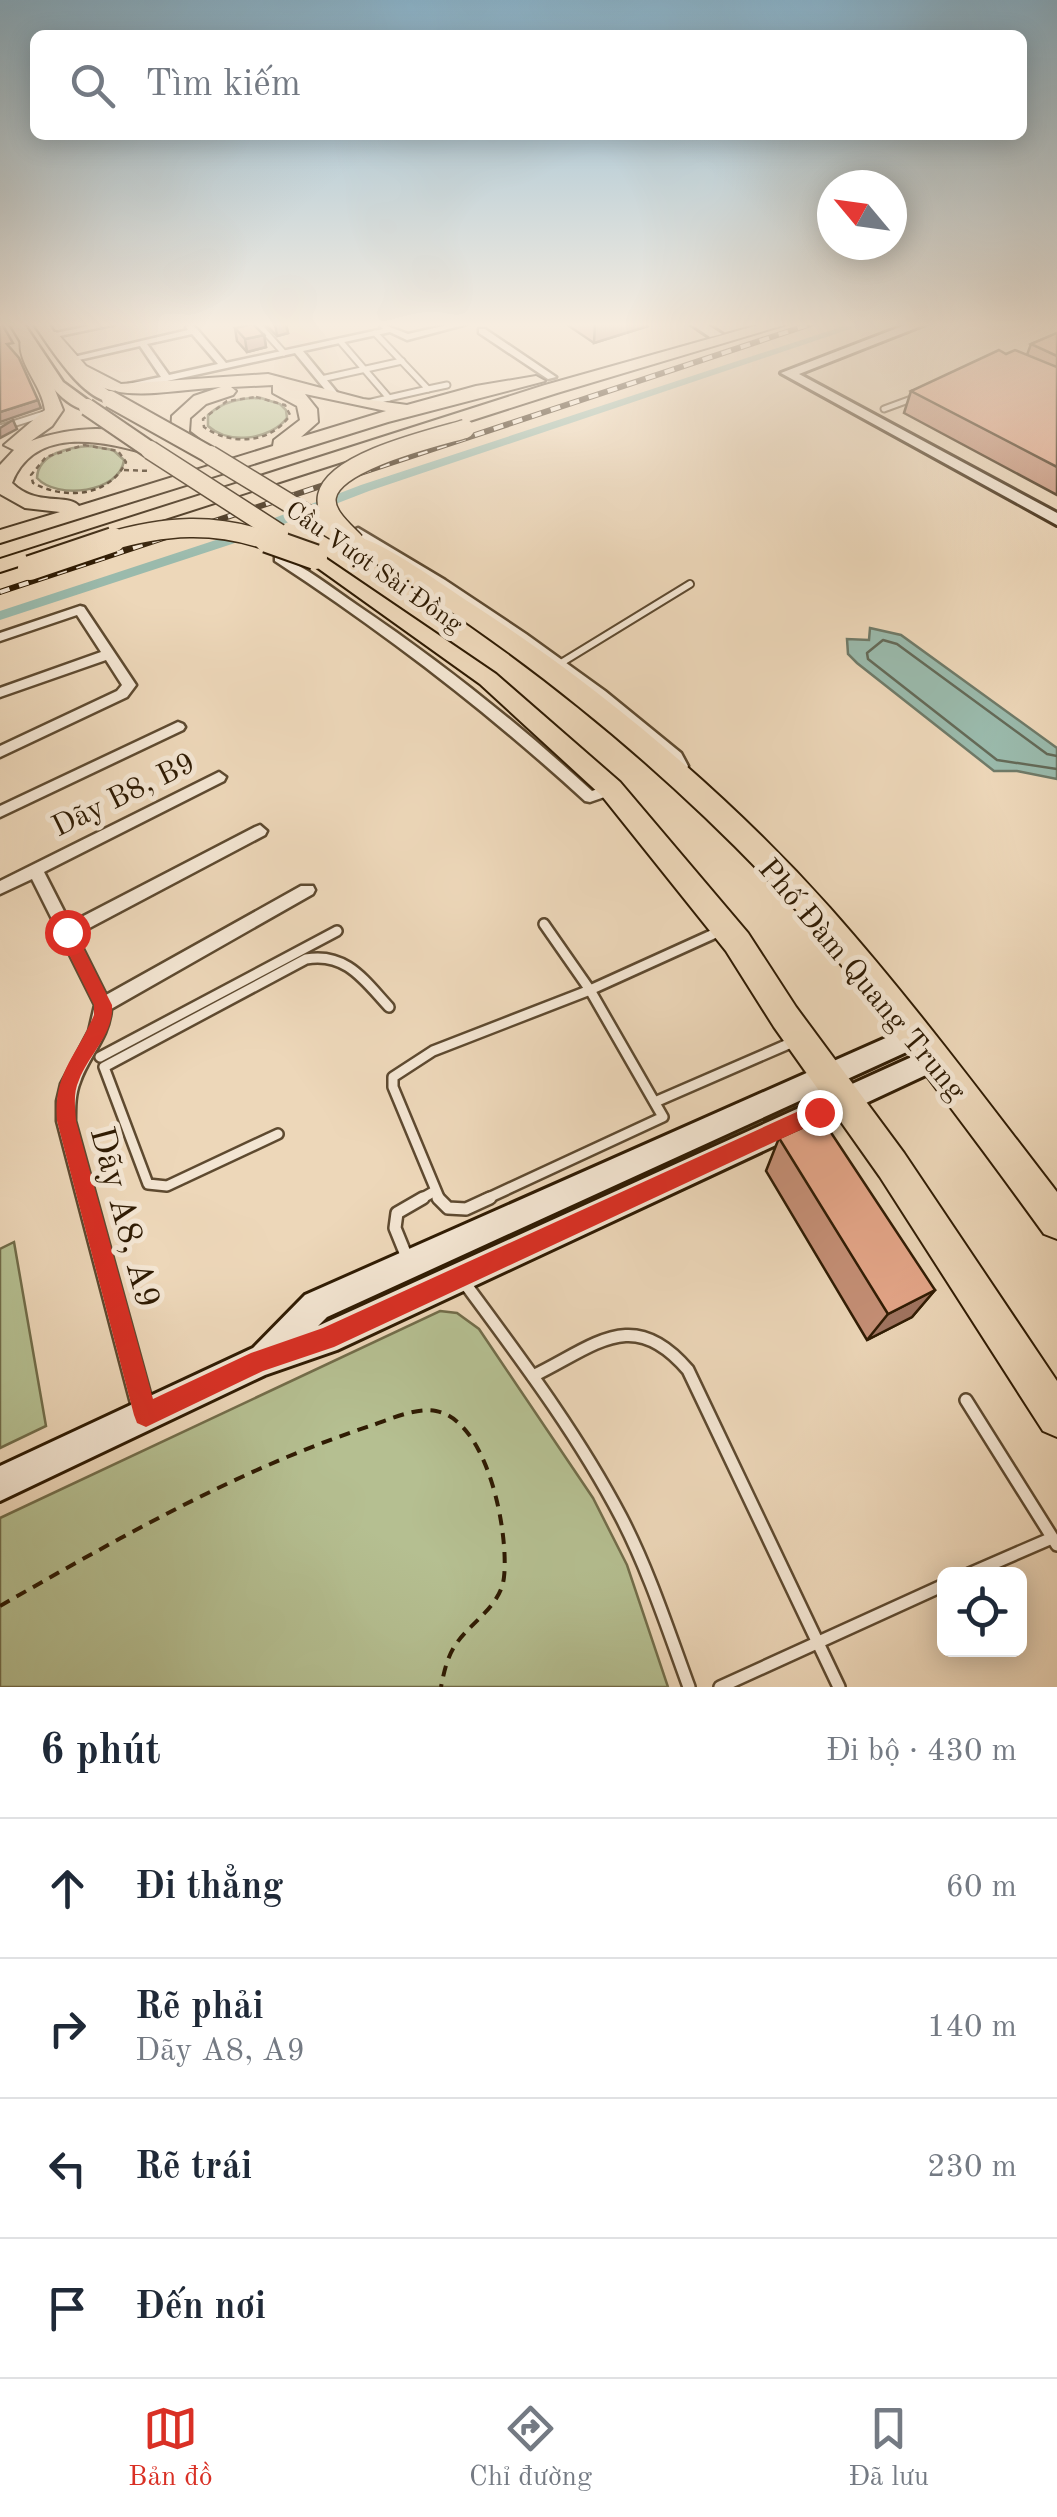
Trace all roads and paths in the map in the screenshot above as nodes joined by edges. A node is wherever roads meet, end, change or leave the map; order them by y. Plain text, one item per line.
1 (50, 403) edge
2 (79, 403) edge
3 (130, 403) edge
4 (175, 403) edge
5 (200, 403) edge
6 (225, 403) edge
7 (280, 403) edge
8 (306, 403) edge
9 (358, 403) edge
10 (368, 403) edge
11 (409, 403) edge
12 (425, 403) edge
13 (508, 403) edge
14 (543, 403) edge
15 (844, 403) edge
16 (901, 403) edge
17 (362, 404) junction
18 (884, 409) dead end
19 (49, 417) junction
20 (0, 428) edge
21 (232, 439) junction
22 (0, 454) edge
23 (224, 455) junction
24 (146, 458) junction
25 (34, 466) joint
26 (134, 476) dead end
27 (185, 480) junction
28 (100, 494) dead end
29 (74, 502) junction
30 (1057, 520) edge
31 (0, 537) edge
32 (357, 537) junction
33 (316, 557) junction
34 (279, 558) dead end
35 (0, 566) edge
36 (0, 578) edge
37 (690, 584) dead end
38 (0, 637) edge
39 (110, 654) junction
40 (561, 663) junction
41 (0, 693) edge
42 (606, 715) joint
43 (178, 727) dead end
44 (0, 752) edge
45 (677, 774) junction
46 (219, 777) dead end
47 (611, 789) junction
48 (0, 812) edge
49 (260, 831) dead end
50 (36, 871) junction
51 (0, 888) edge
52 (307, 890) dead end
53 (544, 924) dead end
54 (727, 928) junction
55 (336, 931) dead end
56 (67, 932) junction
57 (590, 990) junction
58 (103, 1005) junction
59 (389, 1008) dead end
60 (800, 1038) junction
61 (924, 1048) junction
62 (99, 1055) junction
63 (836, 1088) junction
64 (655, 1102) junction
65 (278, 1134) dead end
66 (635, 1162) junction
67 (650, 1190) junction
68 (434, 1191) junction
69 (1057, 1221) edge
70 (447, 1247) junction
71 (410, 1264) junction
72 (460, 1277) junction
73 (260, 1361) junction
74 (533, 1376) junction
75 (966, 1400) dead end
76 (1056, 1414) edge
77 (146, 1415) junction
78 (0, 1484) edge
79 (1055, 1541) edge
80 (987, 1567) edge
81 (937, 1589) edge
82 (0, 1606) edge
83 (818, 1641) junction
84 (441, 1687) edge
85 (688, 1687) edge
86 (720, 1687) edge
87 (838, 1687) edge

1 - 19 highway
2 - 24 main road, bridge
3 - 23 main road, bridge
4 - 19 highway
5 - 23 highway, Cầu Vượt Sài Đồng, bridge
6 - 21 path
7 - 21 path
8 - 23 highway, Cầu Vượt Sài Đồng, bridge
9 - 17 highway
10 - 17 lane
11 - 23 highway
12 - 17 highway
13 - 35 highway
14 - 32 highway, bridge
15 - 30 street
16 - 18 lane
19 - 20 lane
19 - 22 highway
21 - 23 path
23 - 27 highway
23 - 32 highway, Cầu Vượt Sài Đồng, bridge
24 - 26 path
24 - 29 highway, Cầu Vượt Sài Đồng, bridge
24 - 33 highway, Cầu Vượt Sài Đồng, bridge
25 - 25 path
27 - 29 highway
27 - 31 highway
28 - 29 path
32 - 40 street
32 - 42 highway, Cầu Vượt Sài Đồng
33 - 36 highway, bridge
33 - 47 highway, Cầu Vượt Sài Đồng
34 - 47 street
37 - 40 lane
38 - 39 street
39 - 41 street
39 - 44 street
40 - 45 street
42 - 45 highway, Phố Đàm Quang Trung
43 - 48 street
45 - 61 highway, Phố Đàm Quang Trung
46 - 50 street, Dãy B8, B9
47 - 54 highway
49 - 56 street
50 - 51 street, Dãy B8, B9
50 - 56 street
52 - 58 street
53 - 57 lane
54 - 57 lane
54 - 60 highway
55 - 62 lane
56 - 58 street
57 - 64 lane
57 - 68 lane
58 - 62 street, Dãy A8, A9
59 - 62 lane
60 - 63 highway
60 - 64 lane
61 - 63 street
61 - 69 highway, Phố Đàm Quang Trung
62 - 65 lane
62 - 77 street, Dãy A8, A9
63 - 66 street
63 - 67 street
63 - 76 highway
64 - 68 lane
66 - 67 street
66 - 70 street
67 - 72 street
68 - 71 lane
70 - 71 street
70 - 72 lane
71 - 73 street
72 - 73 street
72 - 74 lane
73 - 77 street
74 - 83 lane
74 - 85 lane
75 - 79 lane
77 - 78 street
79 - 80 lane
81 - 83 lane
82 - 84 path
83 - 86 lane
83 - 87 lane

